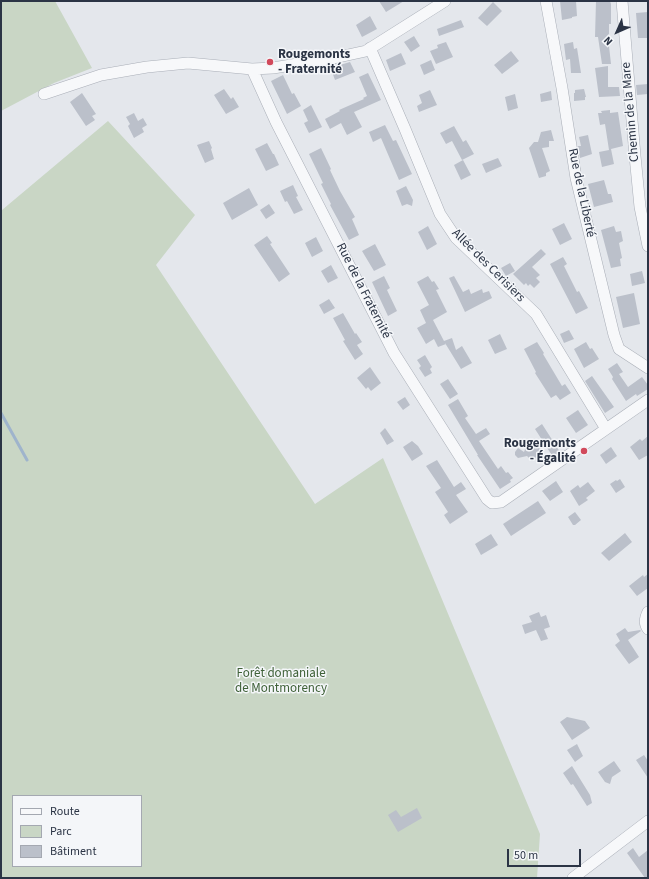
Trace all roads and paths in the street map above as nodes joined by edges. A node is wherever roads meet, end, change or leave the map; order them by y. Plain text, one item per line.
1 (444, 1) edge
2 (546, 1) edge
3 (622, 1) edge
4 (370, 48) junction
5 (252, 69) junction
6 (44, 94) dead end
7 (648, 246) edge
8 (648, 368) edge
9 (648, 400) edge
10 (606, 428) junction
11 (648, 612) edge
12 (648, 629) edge
13 (648, 822) edge
14 (573, 878) edge

1 - 4 street
2 - 8 street, Rue de la Liberté
3 - 7 street, Chemin de la Mare
4 - 5 street
4 - 10 street, Allée des Cerisiers
5 - 6 street
5 - 10 street, Rue de la Fraternité
9 - 10 street
11 - 12 street
13 - 14 street

